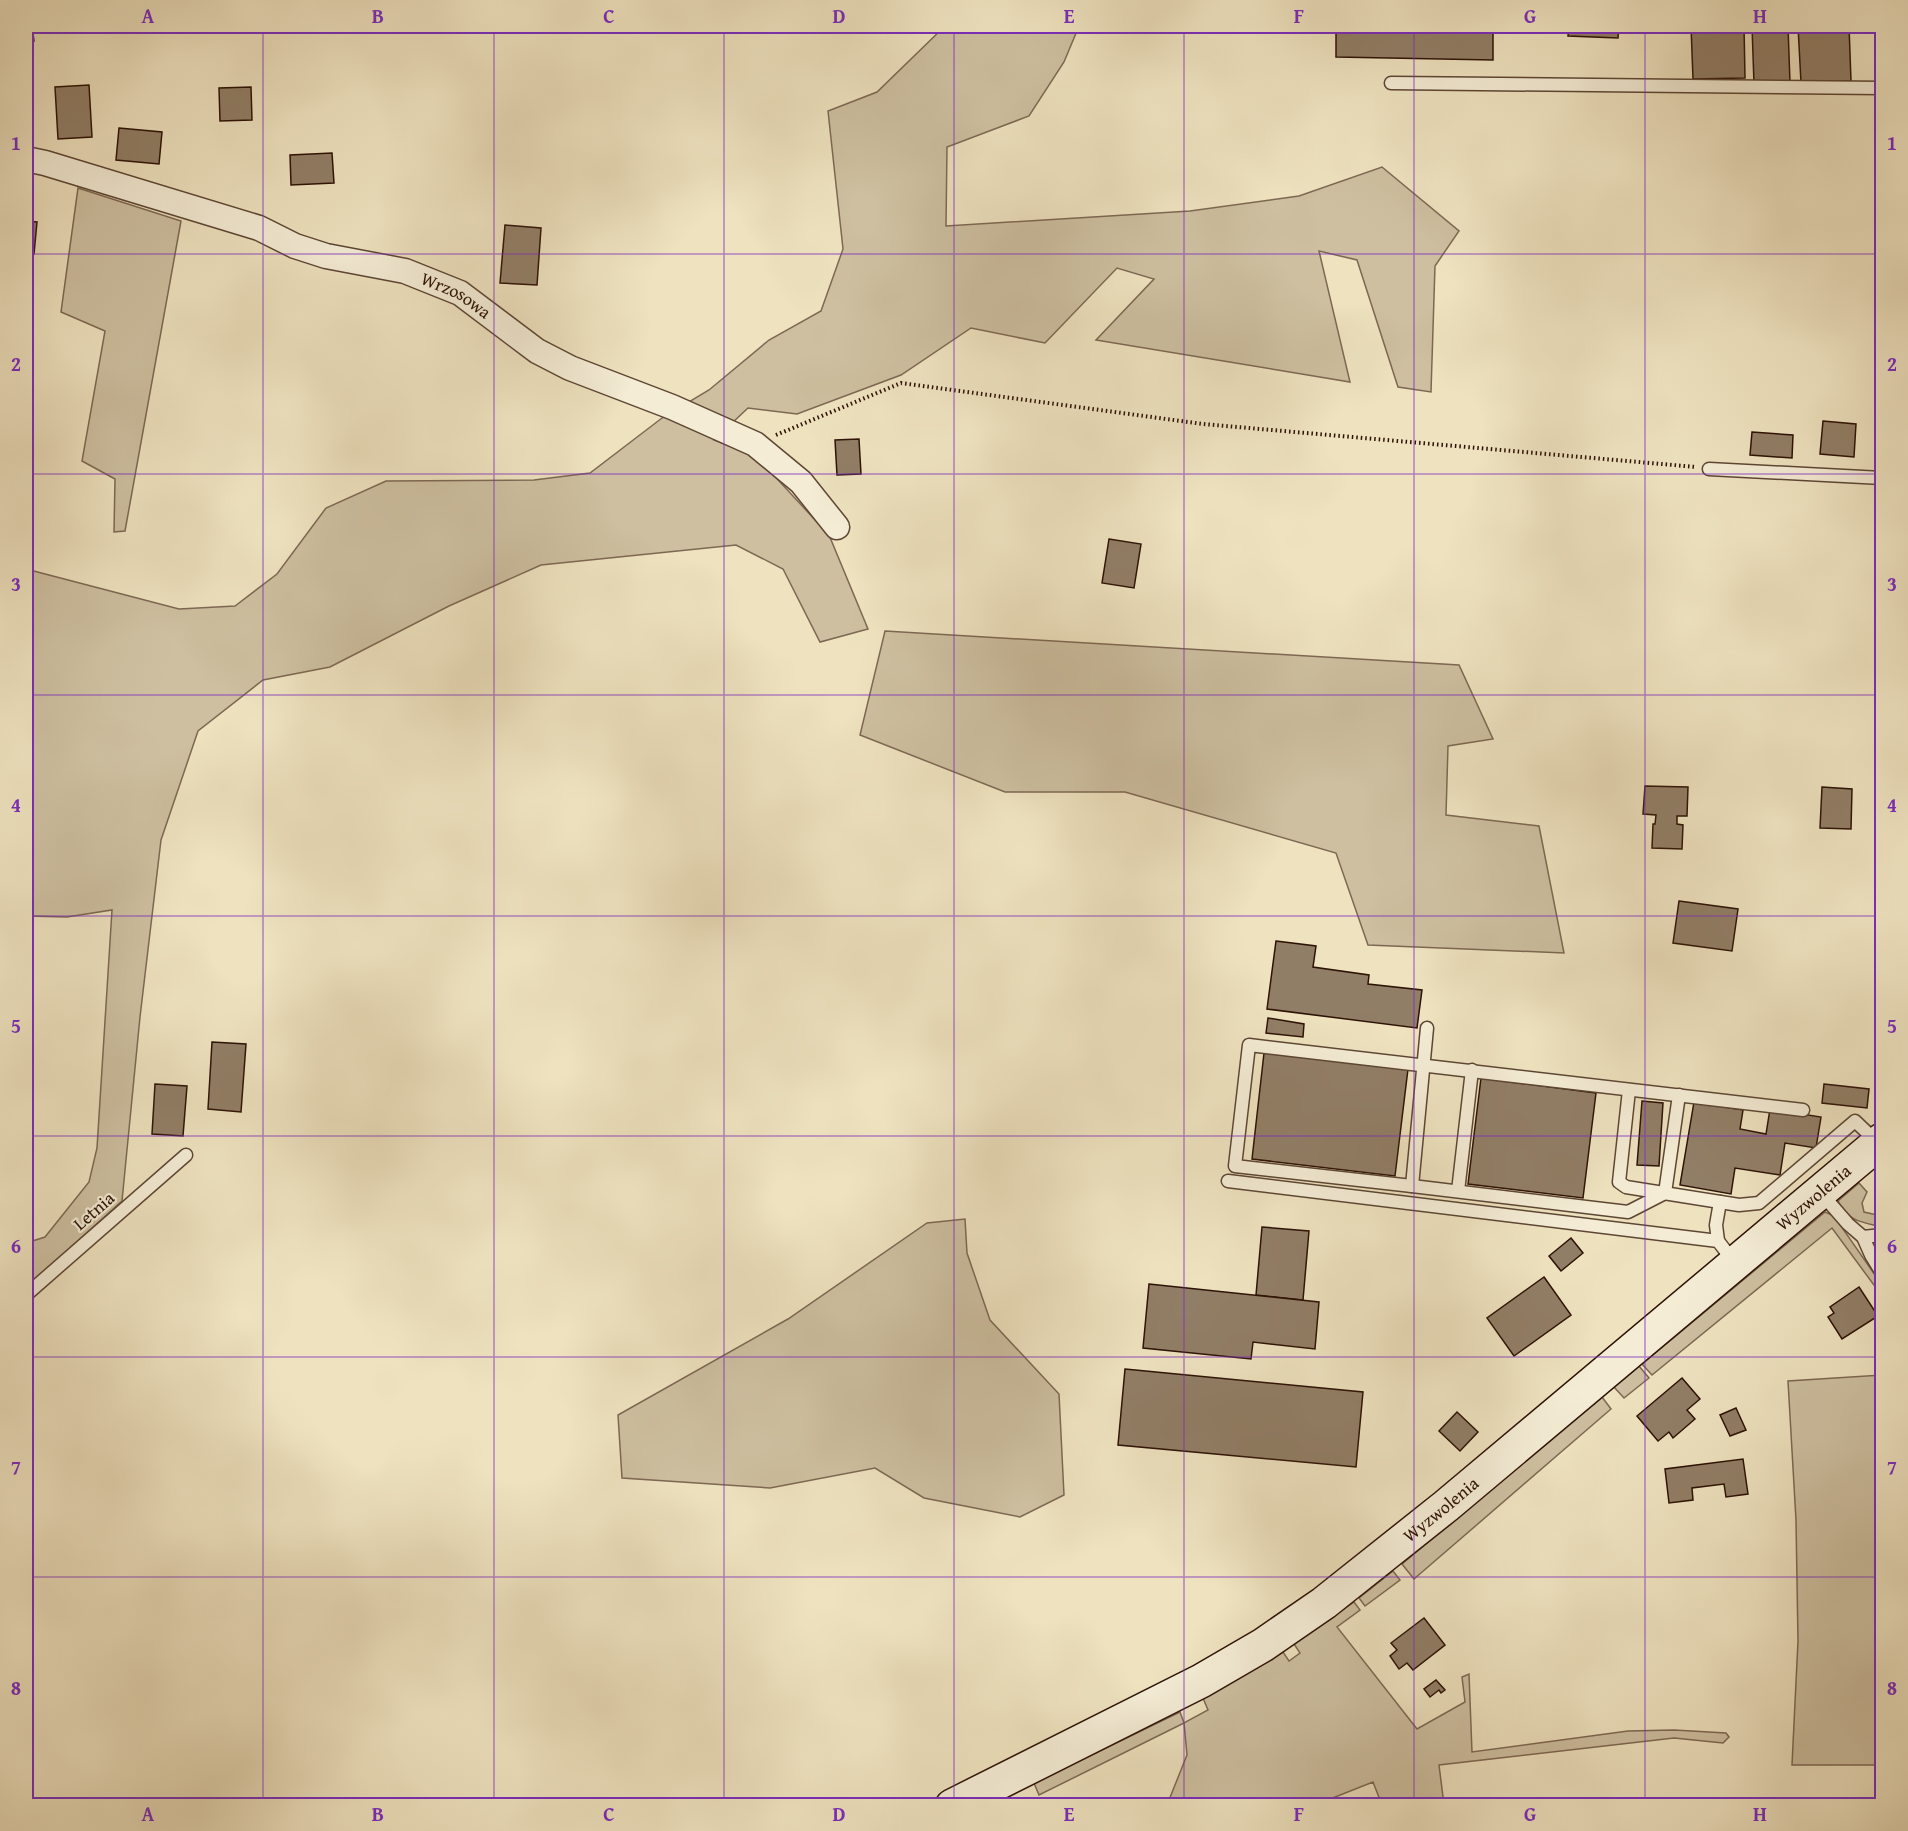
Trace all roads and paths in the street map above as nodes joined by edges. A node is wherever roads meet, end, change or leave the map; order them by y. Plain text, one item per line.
1 (1391, 83) dead end
2 (1882, 88) edge
3 (26, 159) edge
4 (755, 444) junction
5 (1709, 469) joint
6 (1882, 478) edge
7 (837, 527) dead end
8 (1427, 1028) dead end
9 (1424, 1064) junction
10 (1472, 1071) junction
11 (1629, 1090) junction
12 (1679, 1095) junction
13 (1803, 1110) dead end
14 (1880, 1141) edge
15 (186, 1155) dead end
16 (1228, 1181) dead end
17 (1412, 1186) junction
18 (1458, 1191) junction
19 (1820, 1192) junction
20 (1665, 1193) junction
21 (1720, 1202) junction
22 (1882, 1234) edge
23 (1863, 1237) junction
24 (1726, 1252) junction
25 (1882, 1274) edge
26 (26, 1294) edge
27 (952, 1806) edge

1 - 2 lane
3 - 4 street, Wrzosowa
4 - 5 path
4 - 7 street, Wrzosowa
5 - 6 lane
8 - 9 lane
9 - 10 lane
9 - 17 lane
9 - 17 lane
10 - 11 lane
10 - 18 lane
11 - 12 lane
11 - 20 lane
12 - 13 lane
12 - 20 lane
14 - 19 street, Wyzwolenia
14 - 21 lane
15 - 26 lane, Letnia
16 - 24 lane
17 - 18 lane
18 - 20 lane
19 - 23 lane
19 - 24 street, Wyzwolenia
20 - 21 lane
21 - 24 lane
22 - 23 lane
23 - 25 lane
24 - 27 street, Wyzwolenia

